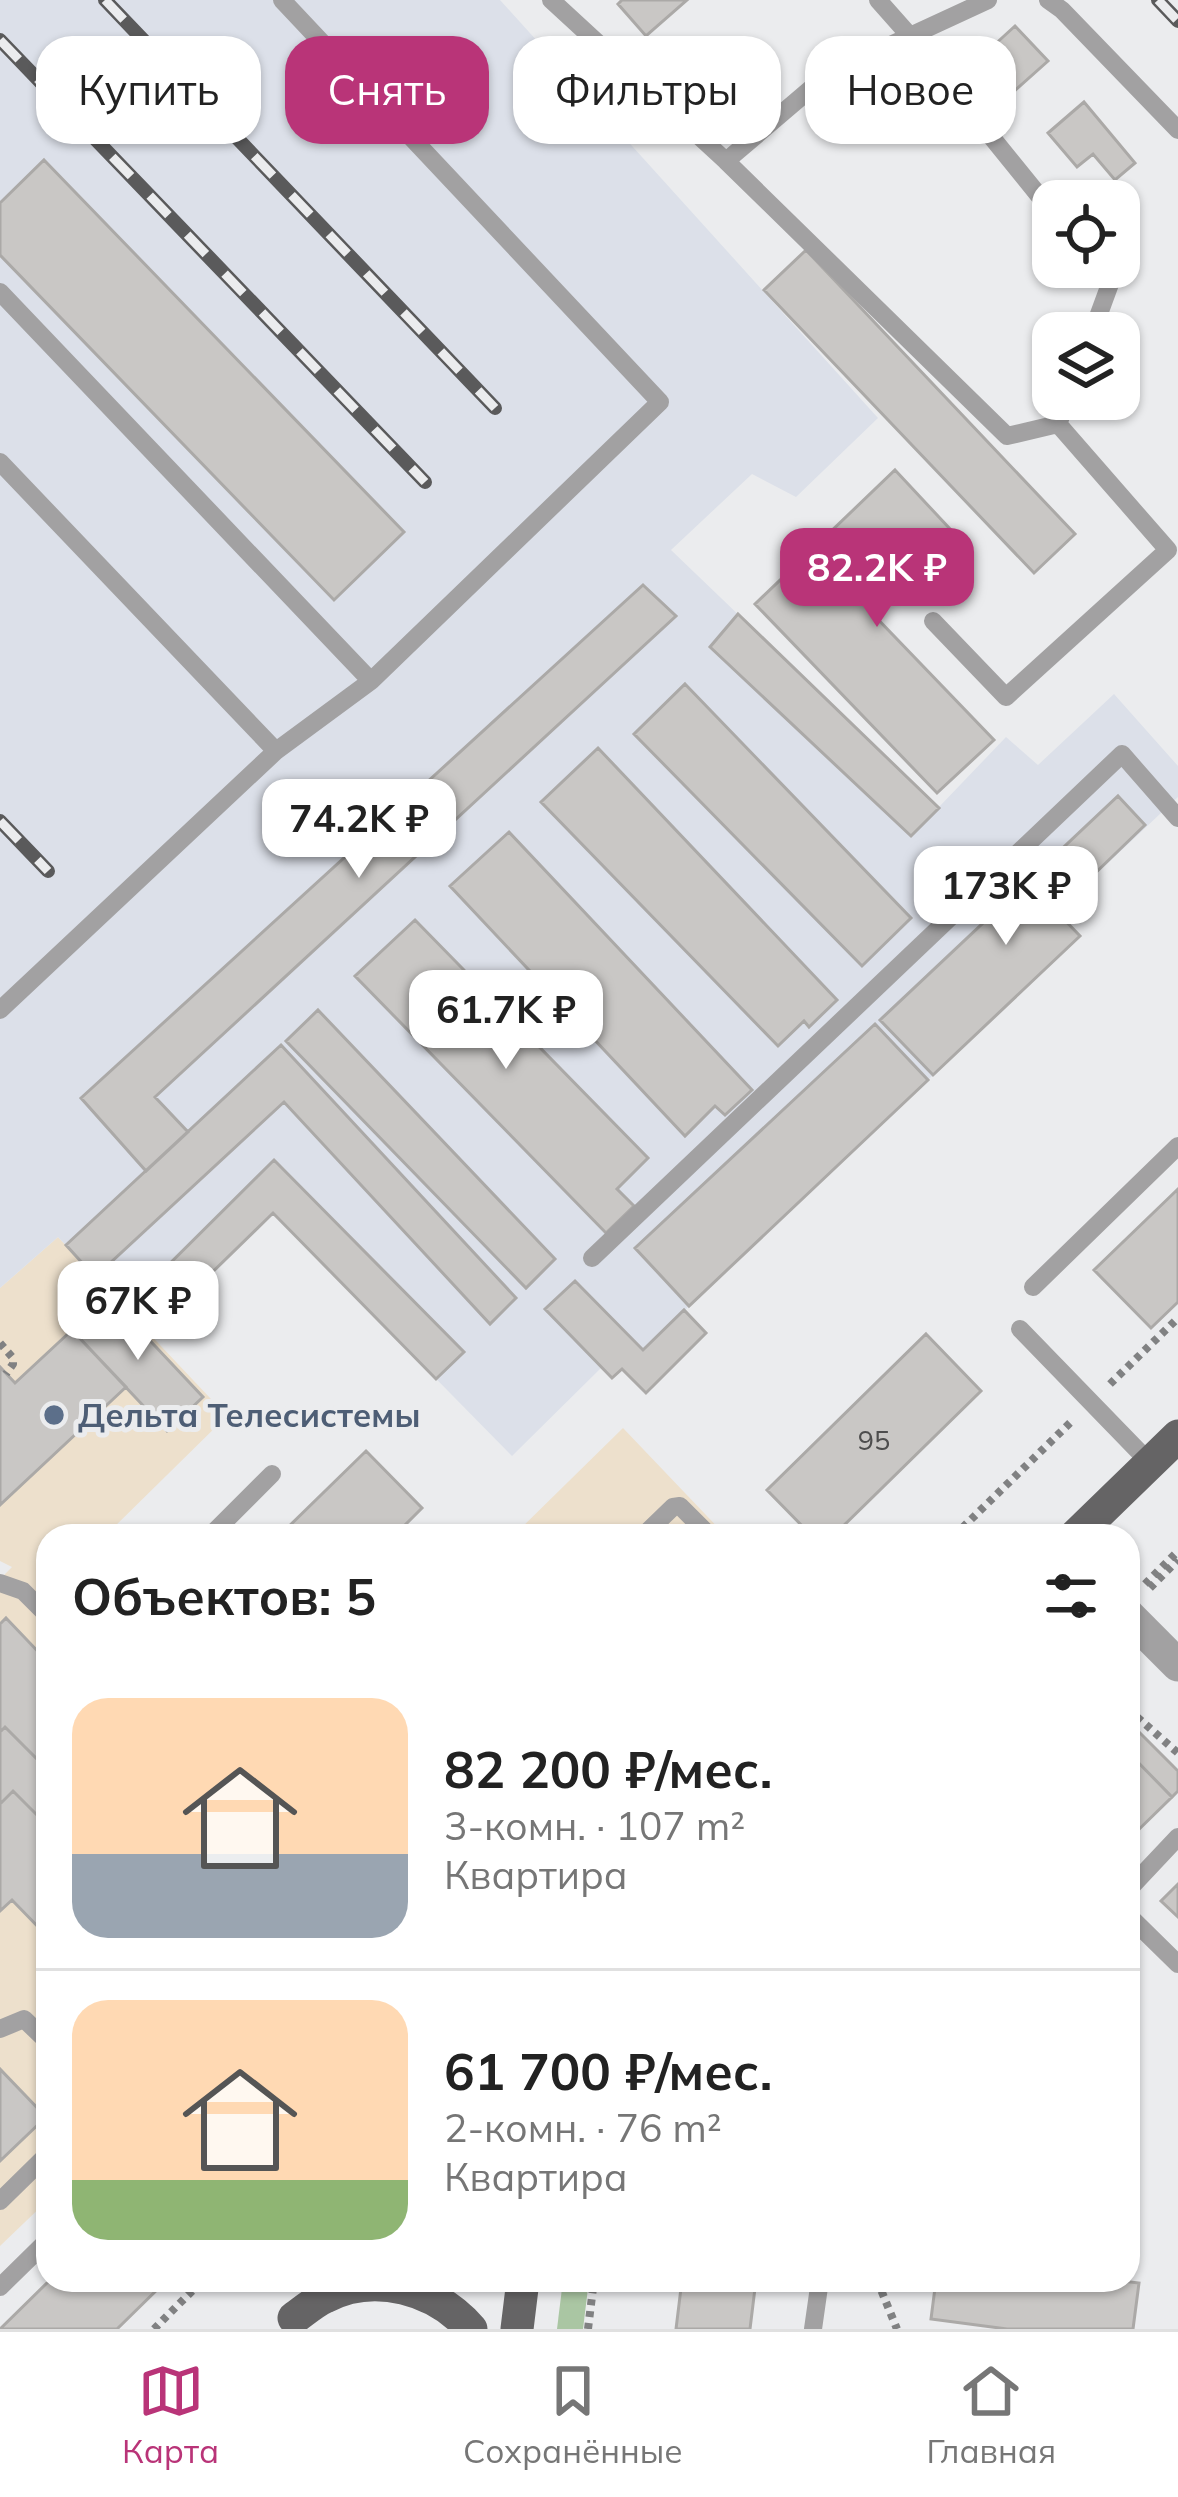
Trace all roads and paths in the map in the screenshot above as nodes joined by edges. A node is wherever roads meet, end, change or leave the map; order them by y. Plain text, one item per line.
1 (282, 0) edge
2 (551, 0) edge
3 (878, 0) edge
4 (988, 0) edge
5 (1048, 0) edge
6 (910, 34) junction
7 (1178, 130) edge
8 (726, 161) junction
9 (1032, 187) edge
10 (0, 292) edge
11 (1060, 420) edge
12 (1058, 424) junction
13 (0, 462) edge
14 (1173, 556) edge
15 (933, 620) dead end
16 (371, 681) junction
17 (276, 752) junction
18 (1178, 818) edge
19 (0, 1010) edge
20 (1178, 1146) edge
21 (592, 1258) dead end
22 (1034, 1287) dead end
23 (1178, 1318) edge
24 (1020, 1329) dead end
25 (0, 1343) edge
26 (6, 1374) dead end
27 (1091, 1402) junction
28 (1178, 1436) edge
29 (1150, 1463) junction
30 (272, 1474) dead end
31 (222, 1524) edge
32 (655, 1524) edge
33 (698, 1524) edge
34 (967, 1524) edge
35 (1087, 1524) edge
36 (1178, 1551) edge
37 (1166, 1573) dead end
38 (1178, 1573) edge
39 (0, 1583) edge
40 (1145, 1584) dead end
41 (36, 1604) edge
42 (1140, 1628) edge
43 (1178, 1665) edge
44 (1140, 1720) edge
45 (1178, 1753) edge
46 (1178, 1837) edge
47 (1140, 1877) edge
48 (1140, 1927) edge
49 (1178, 1964) edge
50 (0, 2029) edge
51 (36, 2030) edge
52 (36, 2166) edge
53 (0, 2201) edge
54 (36, 2252) edge
55 (0, 2287) edge
56 (191, 2292) edge
57 (321, 2292) edge
58 (339, 2292) edge
59 (415, 2292) edge
60 (522, 2292) edge
61 (595, 2292) edge
62 (818, 2292) edge
63 (883, 2292) edge
64 (290, 2324) edge
65 (154, 2329) edge
66 (471, 2329) edge
67 (517, 2329) edge
68 (591, 2329) edge
69 (813, 2329) edge
70 (897, 2329) edge

1 - 16 lane
2 - 8 lane
3 - 6 lane
4 - 6 lane
5 - 7 lane
6 - 8 lane
6 - 9 lane
8 - 12 lane
10 - 16 lane
11 - 12 lane
12 - 14 lane
13 - 17 lane
14 - 15 lane
16 - 17 lane
17 - 19 lane
18 - 21 lane
20 - 22 lane
23 - 27 path
24 - 27 lane
25 - 26 path
27 - 29 lane
27 - 34 path
28 - 29 main road
29 - 35 main road
30 - 31 lane
32 - 33 lane
36 - 40 path
37 - 38 path
39 - 41 lane
42 - 43 street
44 - 45 path
46 - 47 lane
48 - 49 lane
50 - 51 lane
52 - 53 lane
54 - 55 lane
56 - 65 path
57 - 64 main road
58 - 64 main road
59 - 66 main road
60 - 67 main road
61 - 68 path
62 - 69 lane
63 - 70 path

